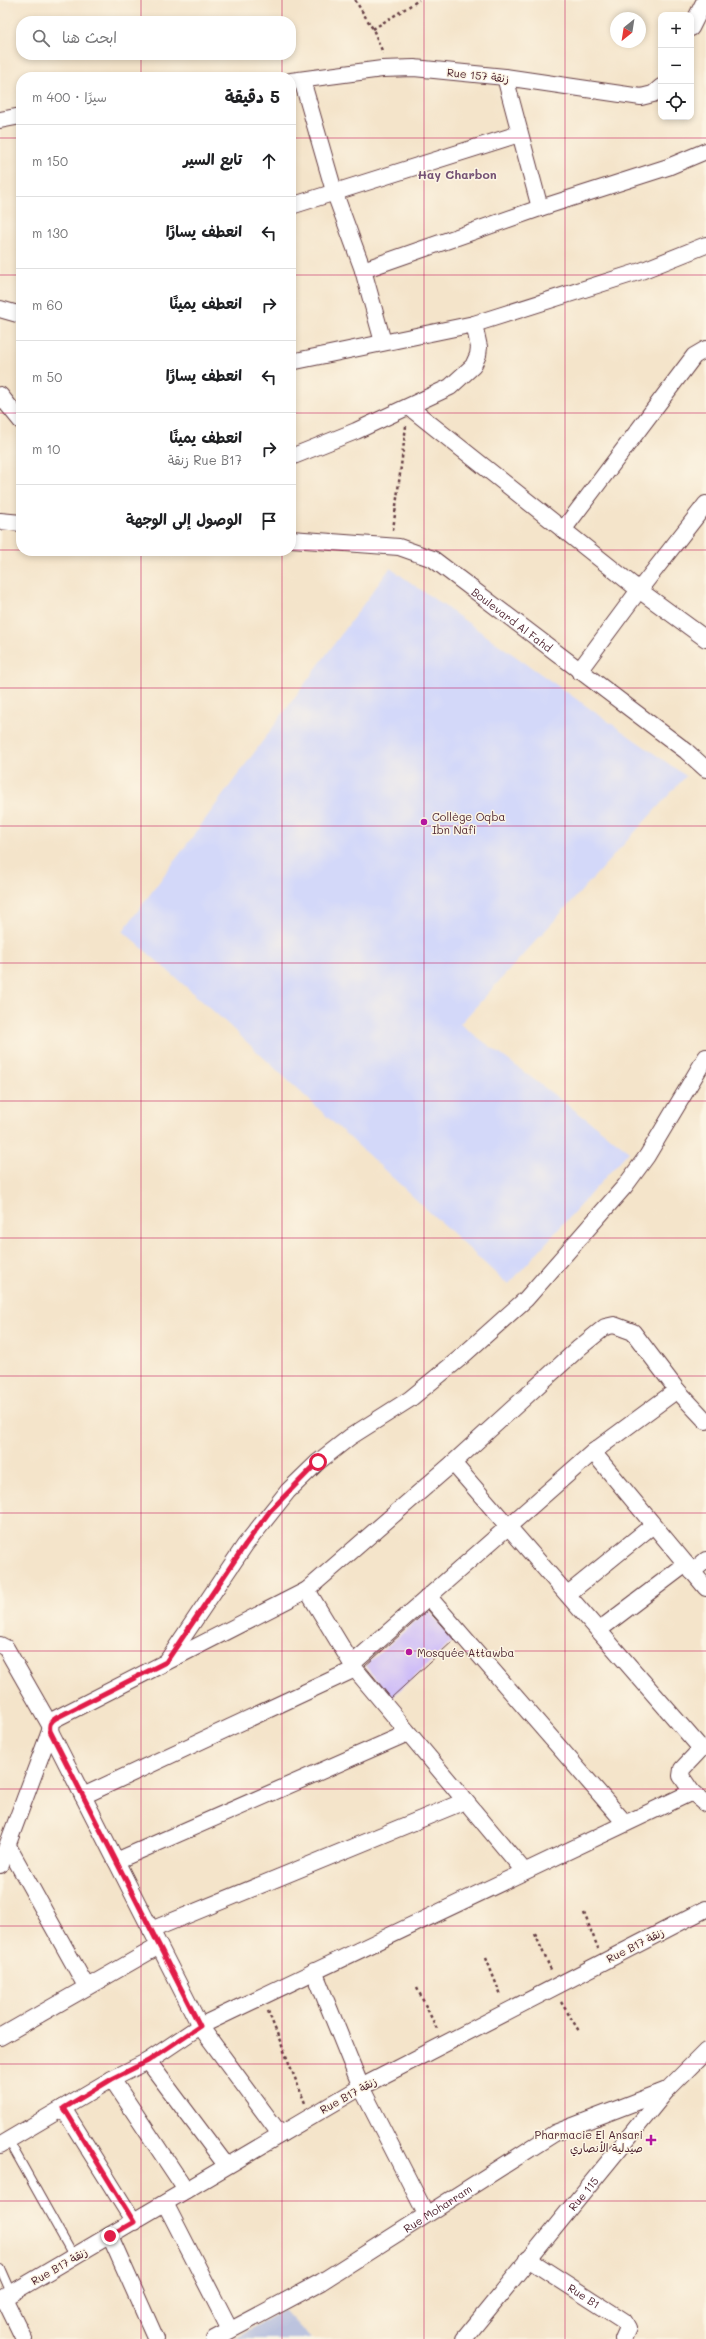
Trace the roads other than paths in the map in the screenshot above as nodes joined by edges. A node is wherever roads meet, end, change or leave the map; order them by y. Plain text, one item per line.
1 (705, 0) edge
2 (694, 22) edge
3 (505, 77) junction
4 (296, 81) edge
5 (658, 90) edge
6 (16, 117) edge
7 (0, 120) edge
8 (519, 134) junction
9 (706, 151) edge
10 (334, 191) junction
11 (296, 204) edge
12 (540, 208) junction
13 (706, 245) edge
14 (363, 270) junction
15 (0, 309) edge
16 (16, 313) edge
17 (474, 324) junction
18 (383, 342) junction
19 (706, 349) edge
20 (296, 361) edge
21 (0, 395) edge
22 (409, 407) junction
23 (16, 415) edge
24 (296, 455) edge
25 (706, 504) edge
26 (0, 521) edge
27 (16, 523) edge
28 (563, 530) junction
29 (296, 540) edge
30 (639, 590) junction
31 (706, 640) edge
32 (579, 671) junction
33 (706, 769) edge
34 (706, 1057) edge
35 (677, 1390) junction
36 (706, 1421) edge
37 (594, 1452) junction
38 (453, 1463) junction
39 (653, 1525) junction
40 (507, 1526) junction
41 (706, 1560) edge
42 (689, 1568) junction
43 (706, 1588) edge
44 (308, 1590) junction
45 (568, 1594) junction
46 (428, 1596) junction
47 (599, 1630) junction
48 (0, 1645) edge
49 (166, 1662) junction
50 (353, 1666) junction
51 (50, 1728) junction
52 (408, 1733) junction
53 (692, 1792) junction
54 (83, 1796) junction
55 (465, 1801) junction
56 (706, 1804) edge
57 (625, 1822) junction
58 (8, 1846) junction
59 (116, 1861) junction
60 (0, 1865) edge
61 (524, 1870) junction
62 (706, 1909) edge
63 (151, 1930) junction
64 (159, 1946) junction
65 (314, 1971) junction
66 (86, 1986) junction
67 (200, 2026) junction
68 (0, 2037) edge
69 (706, 2051) edge
70 (148, 2061) junction
71 (112, 2079) junction
72 (361, 2087) junction
73 (667, 2090) junction
74 (64, 2108) junction
75 (280, 2134) junction
76 (4, 2143) edge
77 (226, 2165) junction
78 (186, 2190) junction
79 (165, 2203) junction
80 (426, 2214) junction
81 (134, 2222) junction
82 (110, 2236) junction
83 (74, 2257) junction
84 (528, 2259) junction
85 (0, 2268) edge
86 (5, 2297) edge
87 (230, 2330) junction
88 (24, 2339) edge
89 (156, 2339) edge
90 (214, 2339) edge
91 (464, 2339) edge
92 (623, 2339) edge

1 - 2 street
3 - 4 street, Rue 157 زنقة
3 - 5 street, Rue 157 زنقة
3 - 8 street
4 - 10 street
6 - 7 street
8 - 10 street
8 - 12 street
9 - 12 street
10 - 11 street
10 - 14 street
12 - 14 street
13 - 17 street
14 - 18 street
15 - 16 street
17 - 18 street
17 - 22 street
18 - 20 street
19 - 28 street
21 - 23 street
22 - 24 street
22 - 28 street
25 - 30 street
26 - 27 street
28 - 30 street
29 - 32 street, Boulevard Al Fahd
30 - 31 street
30 - 32 street
32 - 33 street, Boulevard Al Fahd
34 - 49 street
35 - 36 street
35 - 37 street
35 - 38 street
37 - 39 street
37 - 40 street
38 - 40 street
38 - 44 street
39 - 42 street
39 - 45 street
40 - 45 street
40 - 46 street
41 - 42 street
42 - 43 street
42 - 47 street
44 - 49 street
44 - 50 street
45 - 47 street
46 - 50 street
46 - 57 street
47 - 53 street
48 - 51 street
49 - 51 street
50 - 52 street
50 - 54 street
51 - 54 street
51 - 58 street
52 - 55 street
52 - 59 street
53 - 56 street
53 - 57 street
54 - 59 street
55 - 61 street
55 - 63 street
57 - 61 street
58 - 60 street
58 - 66 street
59 - 63 street
61 - 65 street
62 - 72 street, Rue B17 زنقة
63 - 64 street
64 - 66 street
64 - 67 street
65 - 67 street
65 - 72 street
66 - 68 street
67 - 70 street
67 - 75 street
69 - 73 street, Rue 115
70 - 71 street
70 - 77 street
71 - 74 street
71 - 78 street
72 - 75 street, Rue B17 زنقة
72 - 80 street
73 - 80 street, Rue Moharram
73 - 84 street, Rue 115
74 - 76 street
74 - 81 street
75 - 77 street, Rue B17 زنقة
76 - 83 lane
77 - 78 street, Rue B17 زنقة
78 - 79 street, Rue B17 زنقة
79 - 81 street, Rue B17 زنقة
79 - 87 street
80 - 87 street, Rue Moharram
81 - 82 street, Rue B17 زنقة
82 - 83 street, Rue B17 زنقة
82 - 89 street
83 - 86 street, Rue B17 زنقة
84 - 91 street, Rue 115
84 - 92 street, Rue B1
85 - 86 lane
86 - 88 street
87 - 90 street, Rue Moharram

